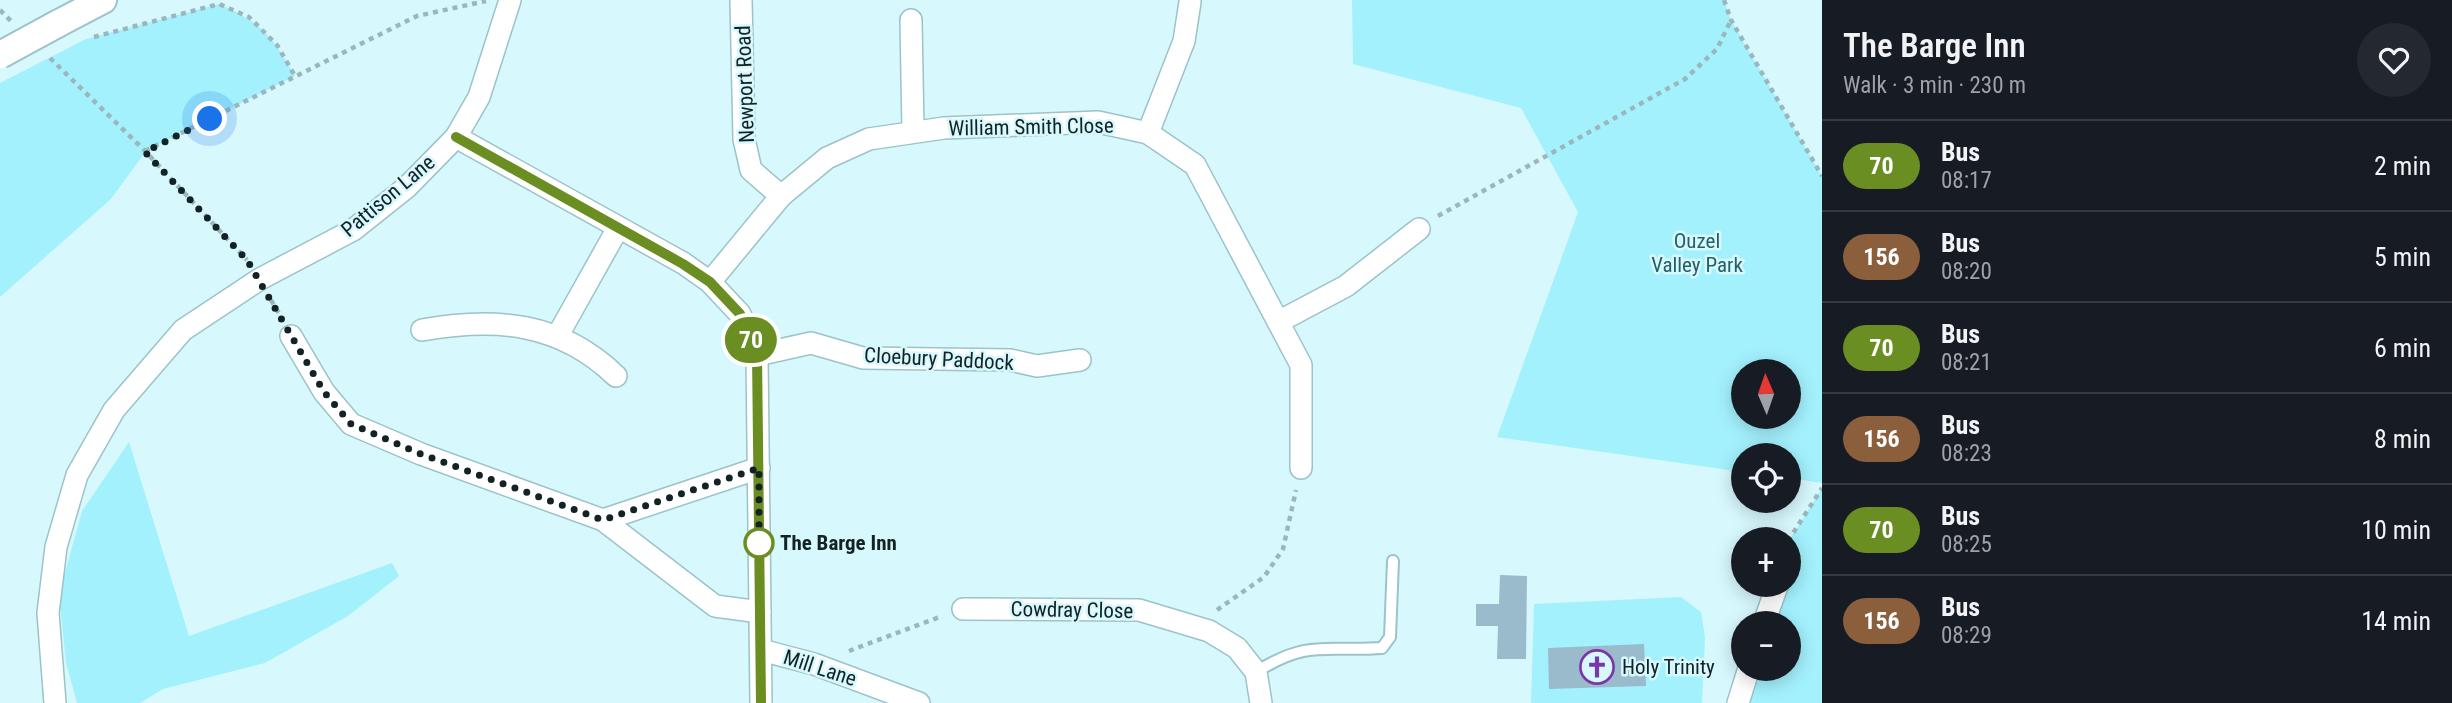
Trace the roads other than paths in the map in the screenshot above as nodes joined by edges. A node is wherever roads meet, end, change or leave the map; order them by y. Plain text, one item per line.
1 (103, 0) edge
2 (510, 0) edge
3 (741, 0) edge
4 (1190, 2) edge
5 (911, 20) dead end
6 (0, 55) edge
7 (913, 131) junction
8 (1148, 133) junction
9 (456, 137) junction
10 (781, 196) junction
11 (618, 228) junction
12 (1419, 229) road end
13 (710, 282) junction
14 (1280, 321) junction
15 (422, 330) dead end
16 (558, 335) junction
17 (291, 336) road end
18 (757, 355) junction
19 (1080, 360) dead end
20 (617, 376) dead end
21 (759, 468) junction
22 (1301, 468) road end
23 (603, 520) junction
24 (1394, 561) dead end
25 (963, 609) road end
26 (760, 612) junction
27 (761, 650) junction
28 (1256, 672) junction
29 (1745, 681) edge
30 (55, 703) edge
31 (761, 703) edge
32 (919, 703) edge
33 (1261, 703) edge
34 (1738, 703) edge

1 - 6 street, bridge
2 - 9 street, Pattison Lane
3 - 10 street, Newport Road
4 - 8 street
5 - 7 street
7 - 8 street, William Smith Close
7 - 10 street, William Smith Close
8 - 14 street, William Smith Close
9 - 11 street
9 - 30 street, Pattison Lane
10 - 13 street, William Smith Close
11 - 13 street
11 - 16 street
12 - 14 street
13 - 18 street
14 - 22 street, William Smith Close
15 - 16 street
16 - 20 street
17 - 23 street
18 - 19 street, Cloebury Paddock
18 - 21 street
21 - 23 street
21 - 26 street
23 - 26 street
24 - 28 lane
25 - 28 street, Cowdray Close
26 - 27 street
27 - 31 street
27 - 32 street, Mill Lane
28 - 33 street
29 - 34 street

